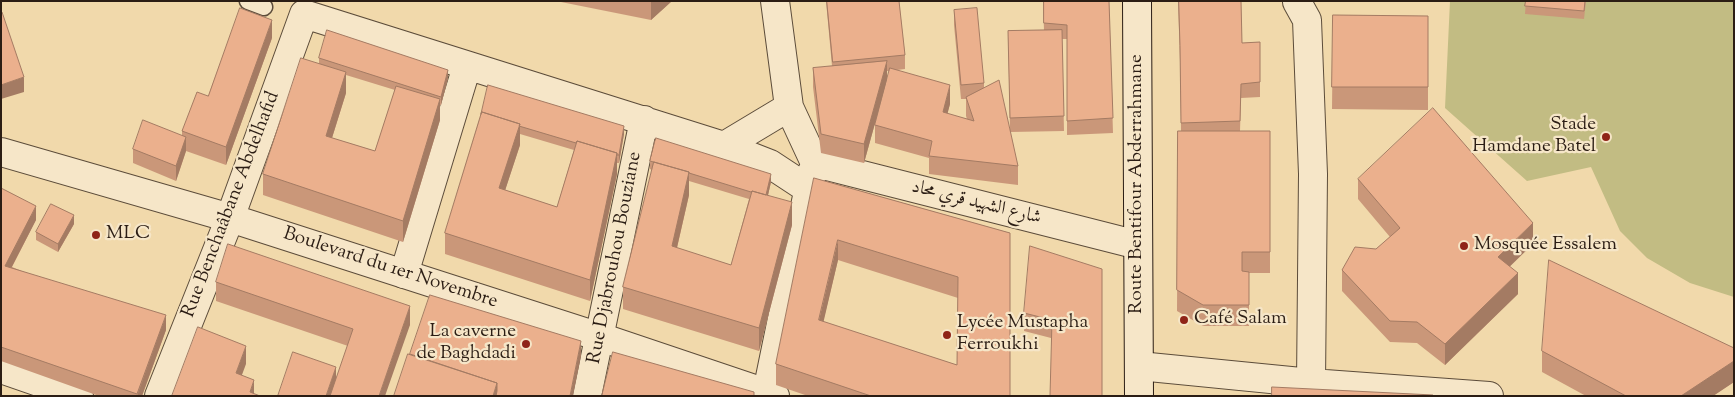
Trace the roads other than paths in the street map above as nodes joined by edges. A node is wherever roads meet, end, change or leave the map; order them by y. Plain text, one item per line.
1 (248, 1) edge
2 (775, 1) edge
3 (1137, 1) edge
4 (1297, 2) edge
5 (264, 7) dead end
6 (467, 66) junction
7 (789, 107) junction
8 (644, 120) junction
9 (724, 146) junction
10 (1, 152) edge
11 (815, 163) junction
12 (808, 189) junction
13 (230, 218) junction
14 (1138, 245) junction
15 (404, 274) junction
16 (600, 337) junction
17 (1139, 366) junction
18 (1, 369) edge
19 (1311, 383) junction
20 (770, 395) edge
21 (80, 396) edge
22 (159, 396) edge
23 (587, 396) edge
24 (1139, 396) edge
25 (1489, 396) edge

1 - 5 lane
2 - 7 street
3 - 14 street, Route Bentifour Abderrahmane
4 - 19 street
6 - 8 street
6 - 13 street, Rue Benchaâbane Abdelhafid
6 - 15 street
7 - 9 street
7 - 11 street
8 - 9 street
8 - 16 street, Rue Djabrouhou Bouziane
9 - 12 street
10 - 13 street, Boulevard du 1er Novembre
11 - 12 street
11 - 14 street, شارع الشهيد قري محاد
12 - 20 street
13 - 15 street, Boulevard du 1er Novembre
13 - 22 street, Rue Benchaâbane Abdelhafid
14 - 17 street, Route Bentifour Abderrahmane
15 - 16 street, Boulevard du 1er Novembre
16 - 20 street, Boulevard du 1er Novembre
16 - 23 street, Rue Djabrouhou Bouziane
17 - 19 street
17 - 24 street, Route Bentifour Abderrahmane
18 - 21 street
19 - 25 street

